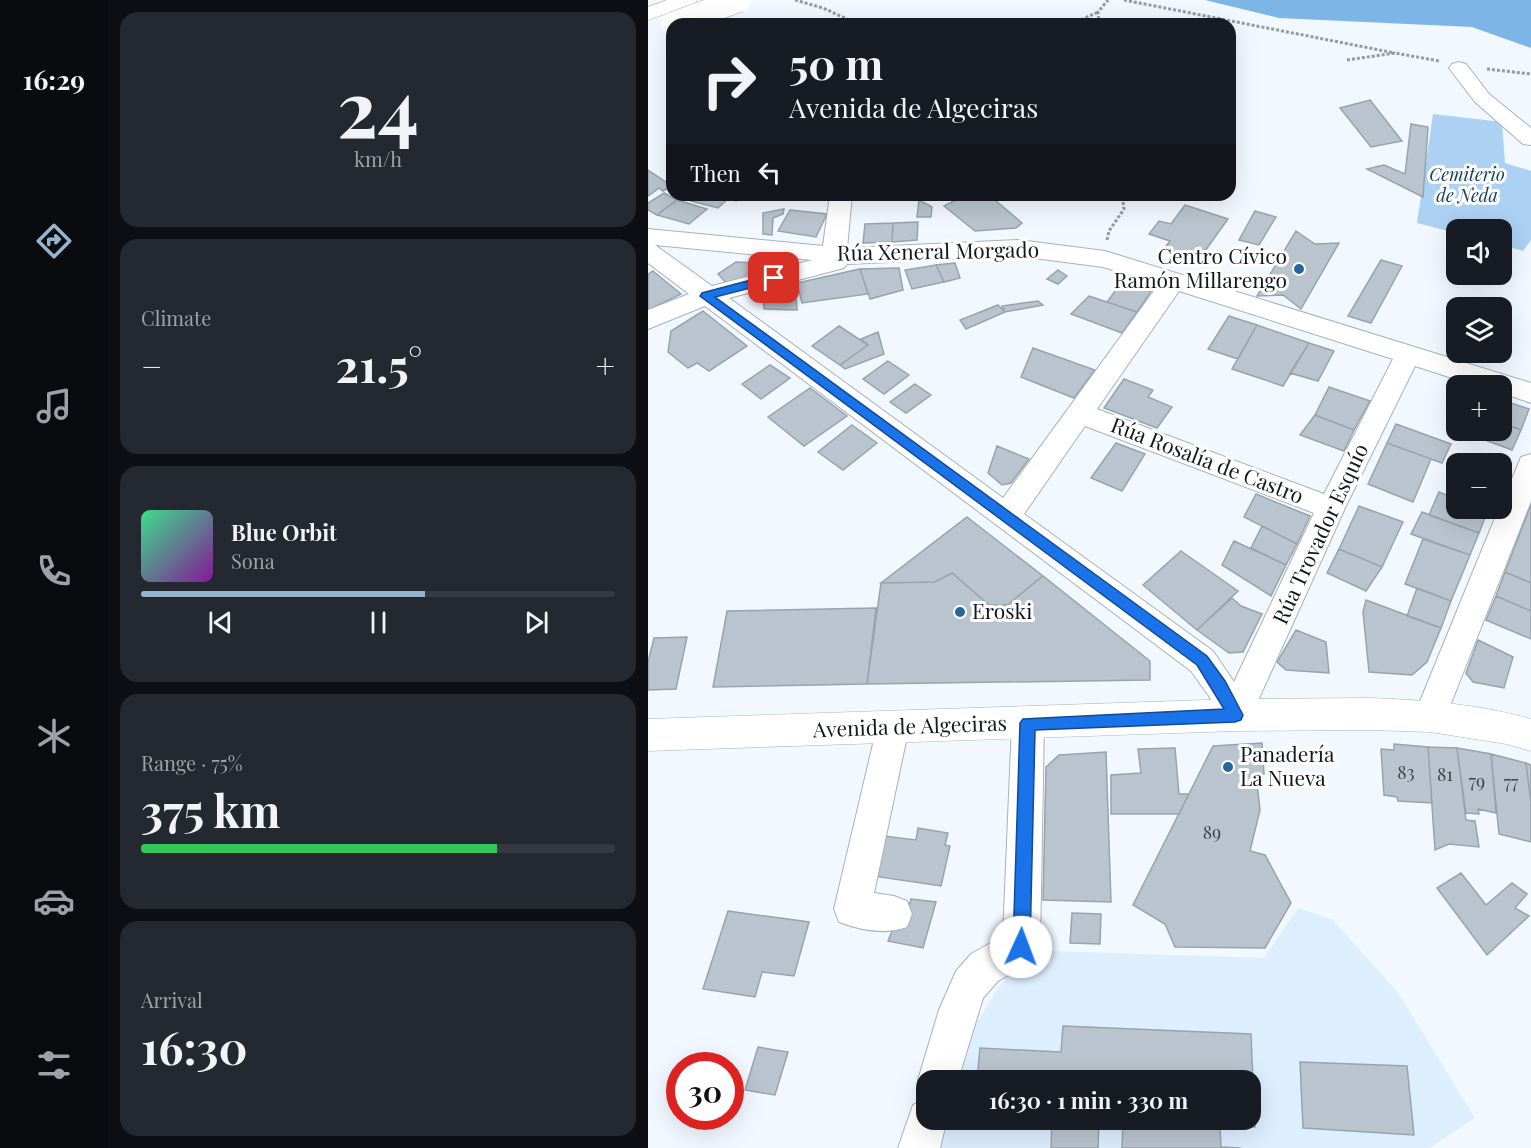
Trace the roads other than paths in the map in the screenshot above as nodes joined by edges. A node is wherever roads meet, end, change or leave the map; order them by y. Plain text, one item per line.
1 (687, 0) edge
2 (741, 0) edge
3 (669, 18) edge
4 (686, 18) edge
5 (696, 18) edge
6 (1459, 68) road end
7 (1531, 139) edge
8 (841, 201) edge
9 (648, 237) edge
10 (648, 251) edge
11 (845, 256) junction
12 (1173, 282) junction
13 (706, 296) junction
14 (648, 320) edge
15 (1408, 354) junction
16 (1531, 393) edge
17 (1082, 414) junction
18 (1531, 465) edge
19 (1331, 508) junction
20 (1006, 518) junction
21 (1235, 715) junction
22 (1430, 716) junction
23 (1028, 723) junction
24 (893, 727) junction
25 (648, 735) edge
26 (1531, 735) edge
27 (894, 914) dead end
28 (941, 1070) edge
29 (924, 1130) edge
30 (919, 1148) edge

1 - 3 main road
2 - 4 main road, bridge
2 - 5 main road, bridge
6 - 7 street
8 - 11 street
9 - 11 street, Rúa Xeneral Morgado
10 - 13 street
11 - 12 street, Rúa Xeneral Morgado
11 - 13 street
12 - 15 street, Rúa Xeneral Morgado
12 - 17 street
13 - 14 street
13 - 20 street
15 - 16 street, Rúa Xeneral Morgado
15 - 19 street, Rúa Trovador Esquío
17 - 19 street, Rúa Rosalía de Castro
17 - 20 street
18 - 22 street
19 - 21 street, Rúa Trovador Esquío
20 - 21 street
21 - 22 main road, Avenida de Algeciras
21 - 23 main road, Avenida de Algeciras
22 - 26 main road, Avenida de Algeciras
23 - 24 main road, Avenida de Algeciras
23 - 28 street
24 - 25 main road, Avenida de Algeciras
24 - 27 street
29 - 30 street

